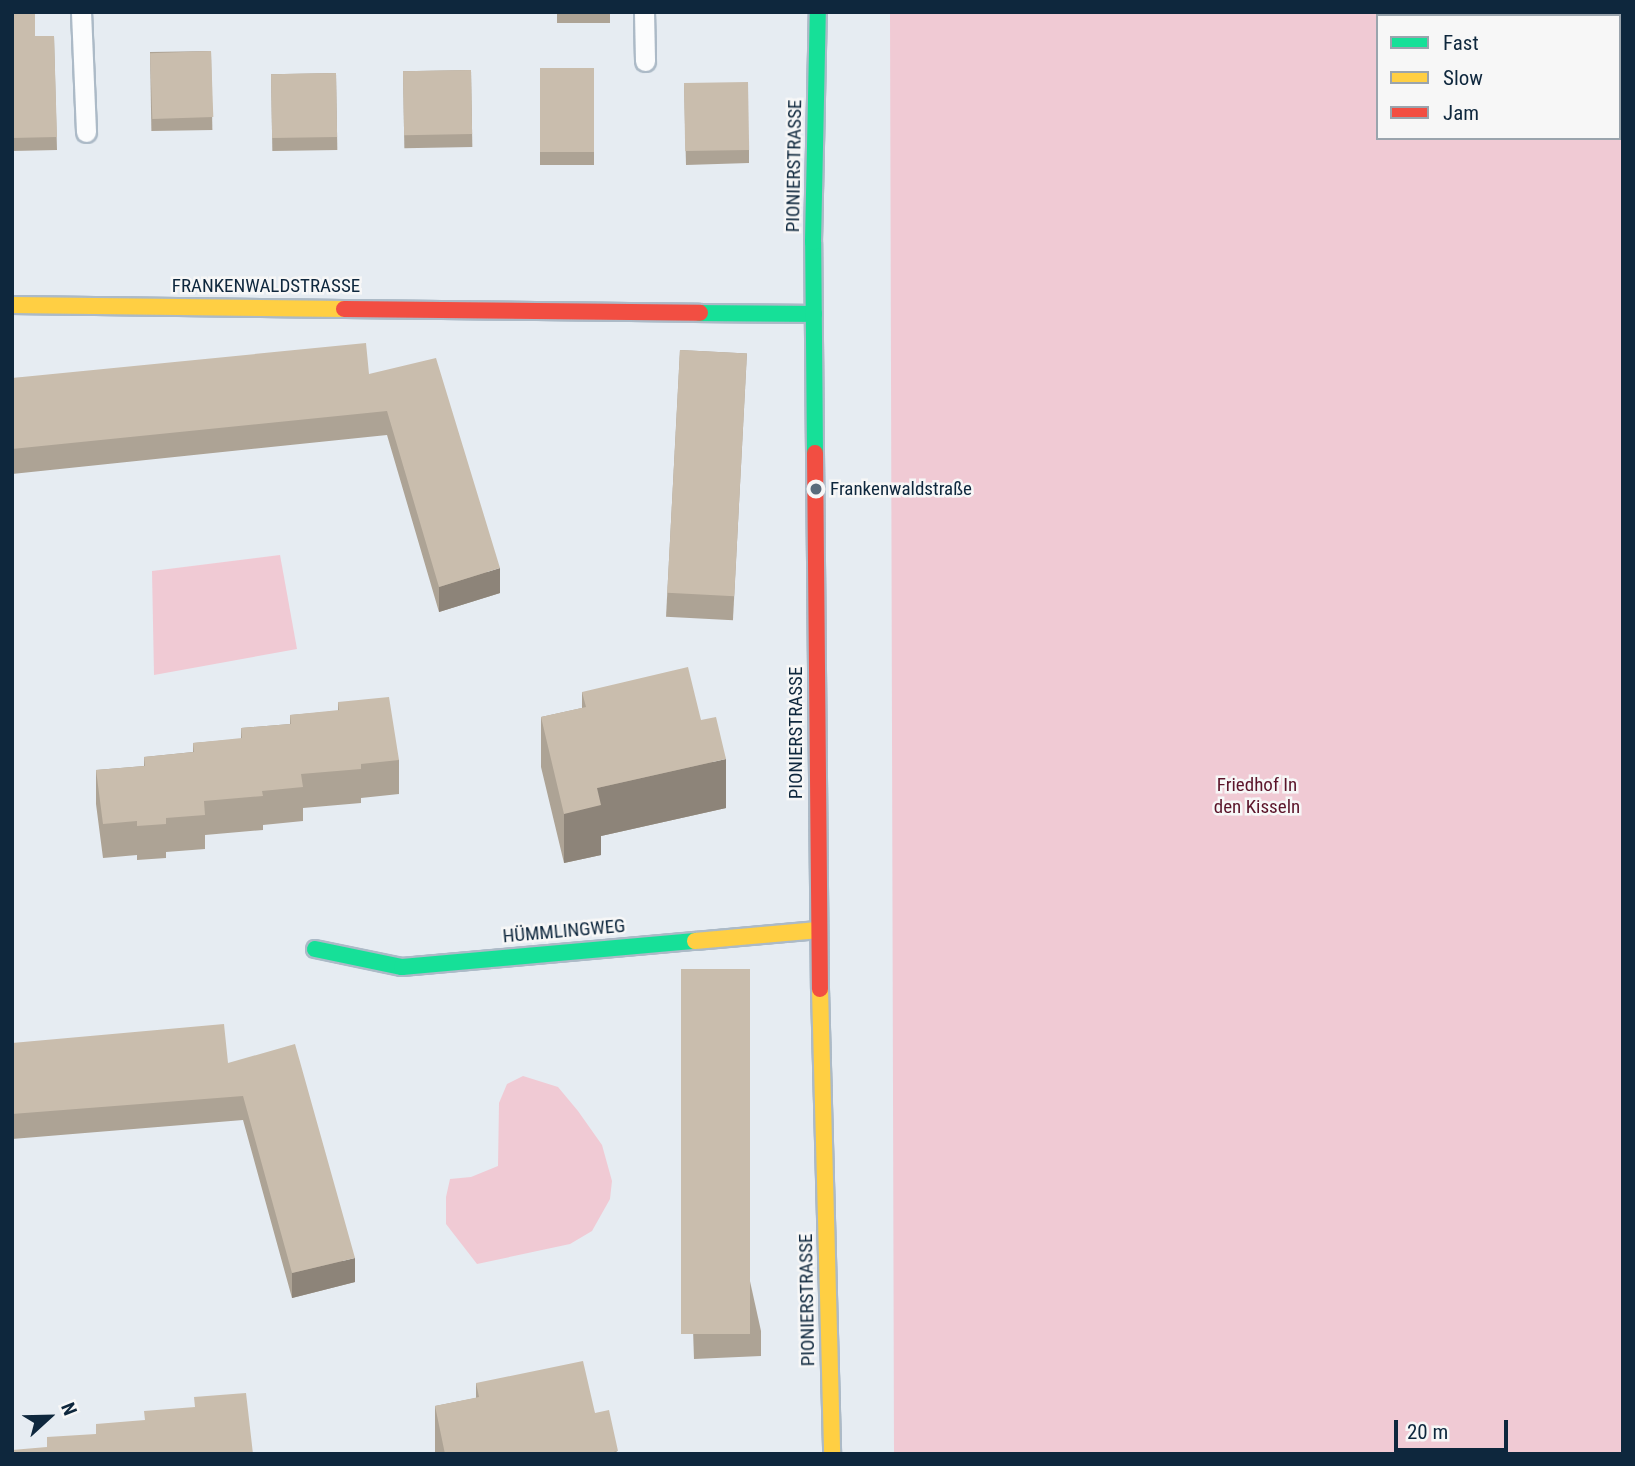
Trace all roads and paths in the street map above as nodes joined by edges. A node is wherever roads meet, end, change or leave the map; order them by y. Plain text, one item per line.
1 (80, 12) edge
2 (644, 12) edge
3 (818, 12) edge
4 (645, 61) dead end
5 (86, 132) dead end
6 (12, 305) edge
7 (814, 314) junction
8 (819, 930) junction
9 (315, 949) dead end
10 (832, 1454) edge

1 - 5 lane
2 - 4 lane
3 - 7 street, PIONIERSTRASSE
6 - 7 street, FRANKENWALDSTRASSE
7 - 8 street, PIONIERSTRASSE
8 - 9 street, HÜMMLINGWEG
8 - 10 street, PIONIERSTRASSE

